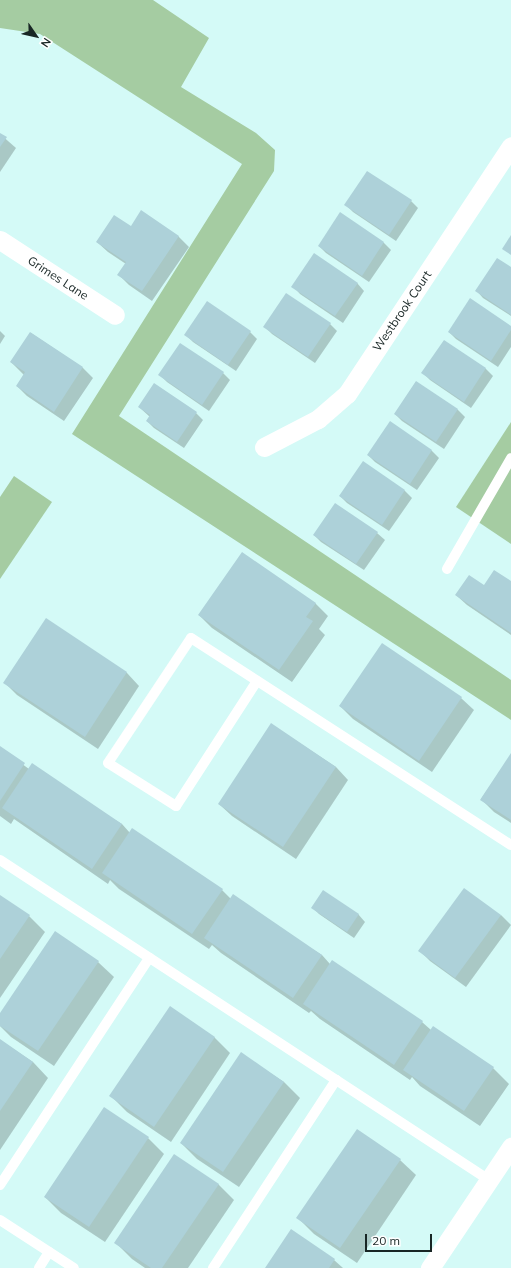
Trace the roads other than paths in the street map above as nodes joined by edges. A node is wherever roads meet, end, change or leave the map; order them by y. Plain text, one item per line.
1 (511, 146) edge
2 (0, 240) edge
3 (115, 316) dead end
4 (264, 447) dead end
5 (511, 458) edge
6 (447, 569) dead end
7 (257, 681) junction
8 (511, 846) edge
9 (0, 860) edge
10 (149, 958) junction
11 (336, 1080) junction
12 (511, 1147) edge
13 (489, 1180) junction
14 (0, 1185) edge
15 (0, 1220) edge
16 (49, 1252) junction
17 (39, 1268) edge
18 (74, 1268) edge
19 (213, 1268) edge
20 (430, 1268) edge

1 - 4 street, Westbrook Court
2 - 3 street, Grimes Lane
5 - 6 lane
7 - 7 lane
7 - 8 lane
9 - 10 lane
10 - 11 lane
10 - 14 lane
11 - 13 lane
11 - 19 lane
12 - 13 street
13 - 20 street
15 - 16 lane
16 - 17 lane
16 - 18 lane

